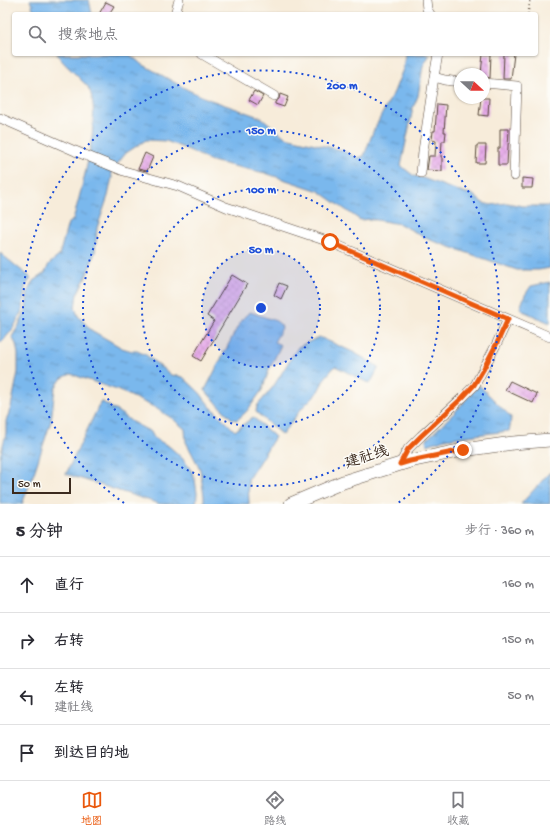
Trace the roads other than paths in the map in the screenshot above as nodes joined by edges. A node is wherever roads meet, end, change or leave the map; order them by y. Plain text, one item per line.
1 (179, 0) edge
2 (426, 0) edge
3 (175, 12) edge
4 (429, 12) edge
5 (205, 56) edge
6 (438, 56) edge
7 (434, 77) junction
8 (454, 81) edge
9 (490, 84) edge
10 (274, 96) dead end
11 (0, 118) edge
12 (421, 173) dead end
13 (514, 176) dead end
14 (508, 319) junction
15 (550, 337) edge
16 (550, 440) edge
17 (400, 464) junction
18 (291, 504) edge

1 - 3 street
2 - 4 street
5 - 10 street
6 - 7 street
7 - 8 street
7 - 12 street
9 - 13 street
11 - 14 street
14 - 15 street
14 - 17 street
16 - 17 main road, 建社线
17 - 18 main road, 建社线

